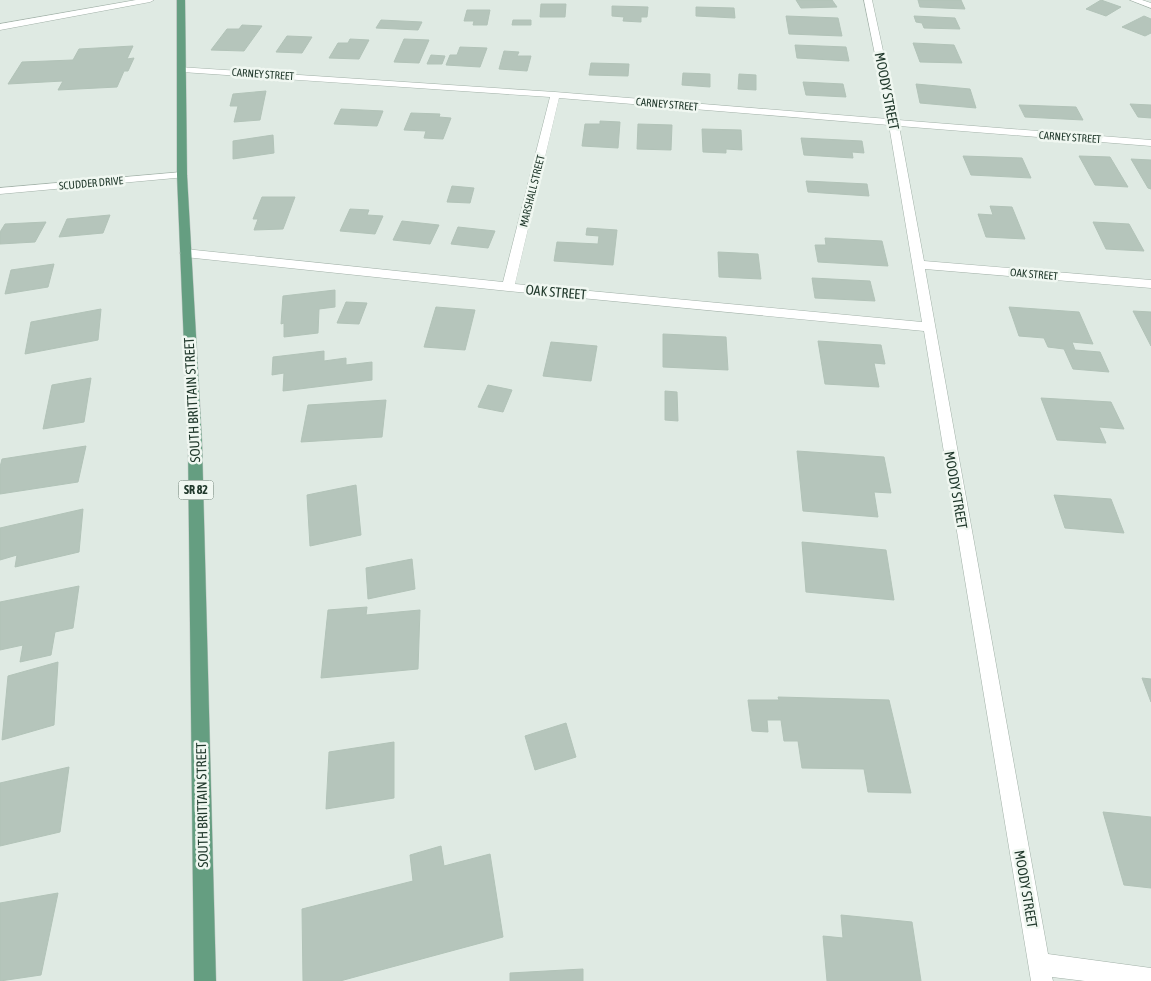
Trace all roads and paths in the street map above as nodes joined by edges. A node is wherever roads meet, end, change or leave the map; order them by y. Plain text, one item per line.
1 (150, 0) edge
2 (181, 0) edge
3 (868, 0) edge
4 (1134, 0) edge
5 (1151, 6) edge
6 (0, 28) edge
7 (182, 69) junction
8 (556, 95) junction
9 (894, 123) junction
10 (1151, 143) edge
11 (182, 175) junction
12 (0, 191) edge
13 (185, 252) junction
14 (917, 264) junction
15 (1151, 284) edge
16 (508, 287) junction
17 (928, 327) junction
18 (1040, 972) edge
19 (1151, 979) edge
20 (205, 981) edge

1 - 6 street
2 - 7 main road, SOUTH BRITTAIN STREET / SR 82
3 - 9 street, MOODY STREET
4 - 5 street
7 - 8 street, CARNEY STREET
7 - 11 main road, SOUTH BRITTAIN STREET / SR 82
8 - 9 street, CARNEY STREET
8 - 16 street, MARSHALL STREET
9 - 10 street, CARNEY STREET
9 - 14 street, MOODY STREET
11 - 12 street, SCUDDER DRIVE
11 - 13 main road, SOUTH BRITTAIN STREET / SR 82
13 - 16 street, OAK STREET
13 - 20 main road, SOUTH BRITTAIN STREET / SR 82
14 - 15 street, OAK STREET
14 - 17 street, MOODY STREET
16 - 17 street, OAK STREET
17 - 18 street, MOODY STREET
18 - 19 street

